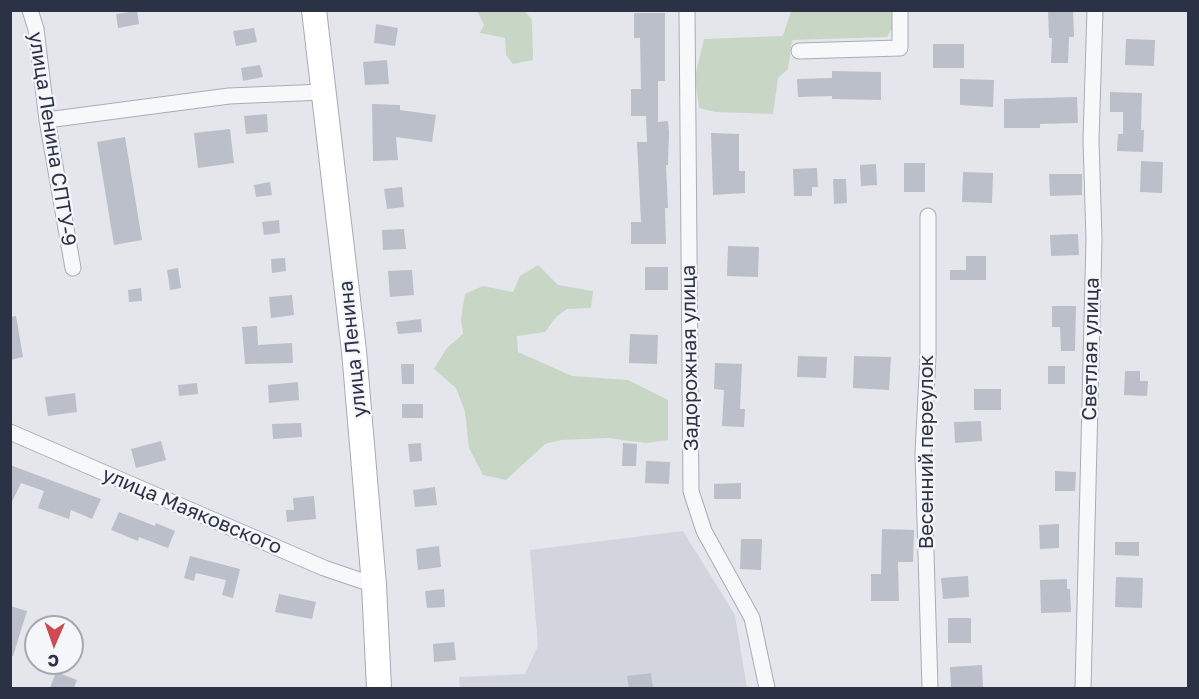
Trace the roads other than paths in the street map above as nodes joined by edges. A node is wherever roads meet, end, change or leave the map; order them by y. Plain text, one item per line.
1 (30, 10) edge
2 (314, 10) edge
3 (687, 10) edge
4 (900, 10) edge
5 (1095, 10) edge
6 (799, 51) dead end
7 (323, 92) junction
8 (47, 120) junction
9 (928, 216) dead end
10 (73, 268) dead end
11 (10, 432) edge
12 (375, 585) junction
13 (379, 688) edge
14 (767, 688) edge
15 (930, 688) edge
16 (1083, 688) edge

1 - 8 street, улица Ленина СПТУ-9
2 - 7 main road, улица Ленина
3 - 14 street, Задорожная улица
4 - 6 street
5 - 16 street, Светлая улица
7 - 8 street
7 - 12 main road, улица Ленина
8 - 10 street, улица Ленина СПТУ-9
9 - 15 street, Весенний переулок
11 - 12 street, улица Маяковского
12 - 13 main road, улица Ленина

